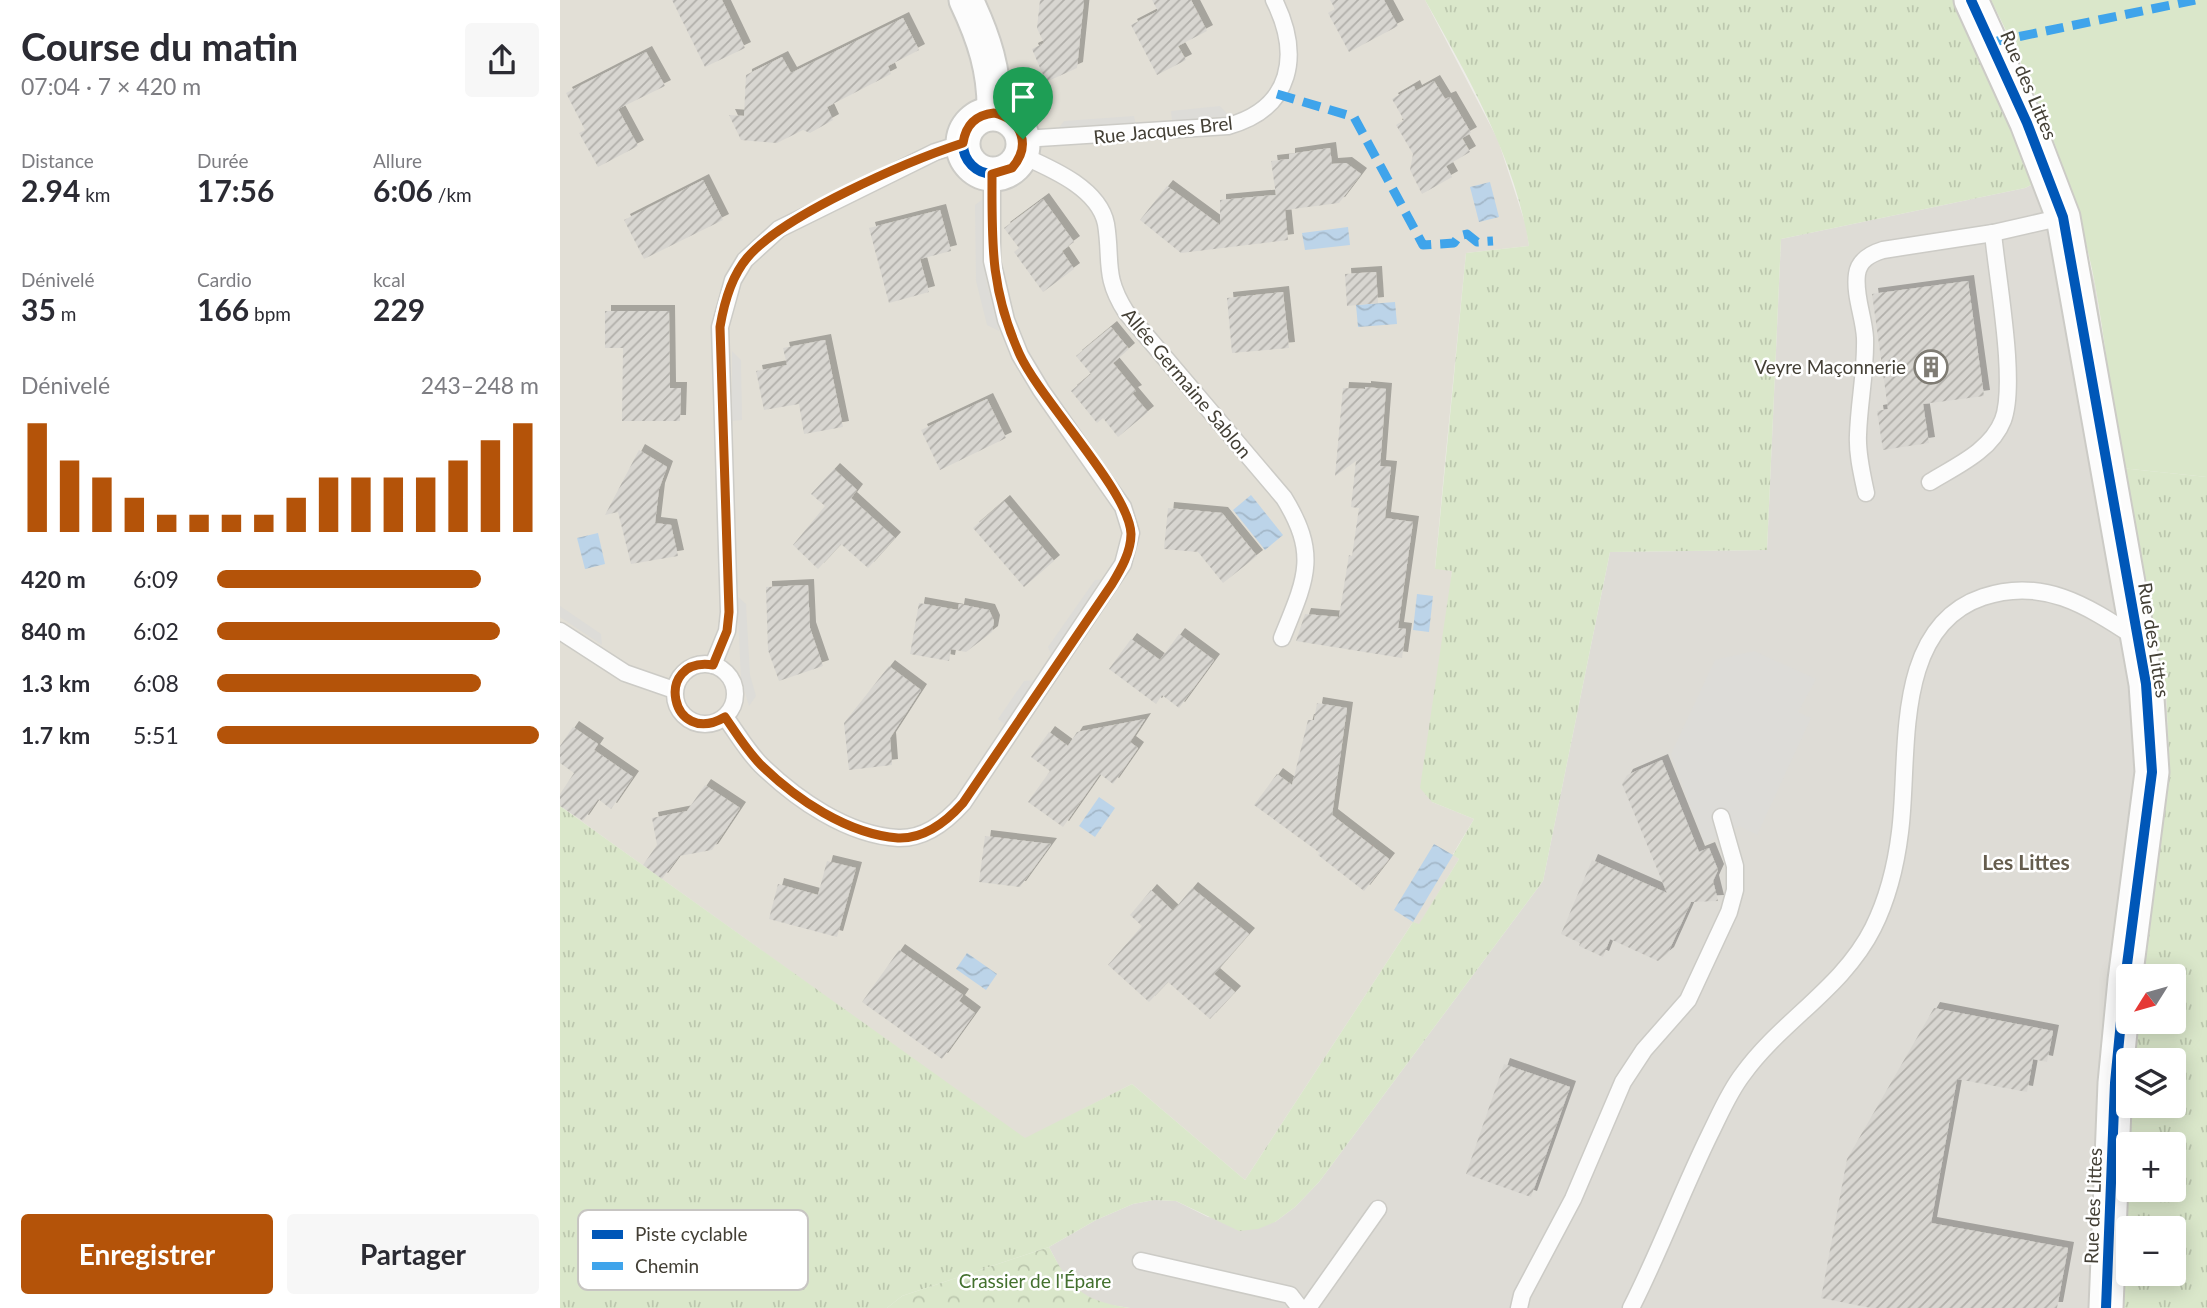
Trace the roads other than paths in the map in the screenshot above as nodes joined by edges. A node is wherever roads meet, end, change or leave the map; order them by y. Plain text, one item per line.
1 (966, 0) edge
2 (1274, 0) edge
3 (1971, 0) edge
4 (994, 113) junction
5 (963, 143) junction
6 (1022, 147) junction
7 (992, 174) junction
8 (2063, 217) junction
9 (1993, 233) junction
10 (1930, 482) dead end
11 (1866, 494) dead end
12 (560, 631) edge
13 (1282, 638) dead end
14 (2137, 638) junction
15 (713, 665) junction
16 (674, 690) junction
17 (725, 717) junction
18 (1721, 817) dead end
19 (1378, 1209) dead end
20 (1141, 1261) dead end
21 (1300, 1308) edge
22 (1308, 1308) edge
23 (1519, 1308) edge
24 (1631, 1308) edge
25 (2106, 1308) edge

1 - 4 street
2 - 6 lane, Rue Jacques Brel
3 - 8 street, Rue des Littes
4 - 5 street
4 - 6 street
5 - 7 street
5 - 15 lane
6 - 7 street
6 - 13 lane, Allée Germaine Sablon
7 - 17 lane
8 - 9 lane
8 - 14 street, Rue des Littes
9 - 10 lane
9 - 11 lane
12 - 16 lane
14 - 24 lane
14 - 25 street, Rue des Littes
15 - 16 lane
15 - 17 lane
16 - 17 lane
18 - 23 lane
19 - 22 lane
20 - 21 lane

